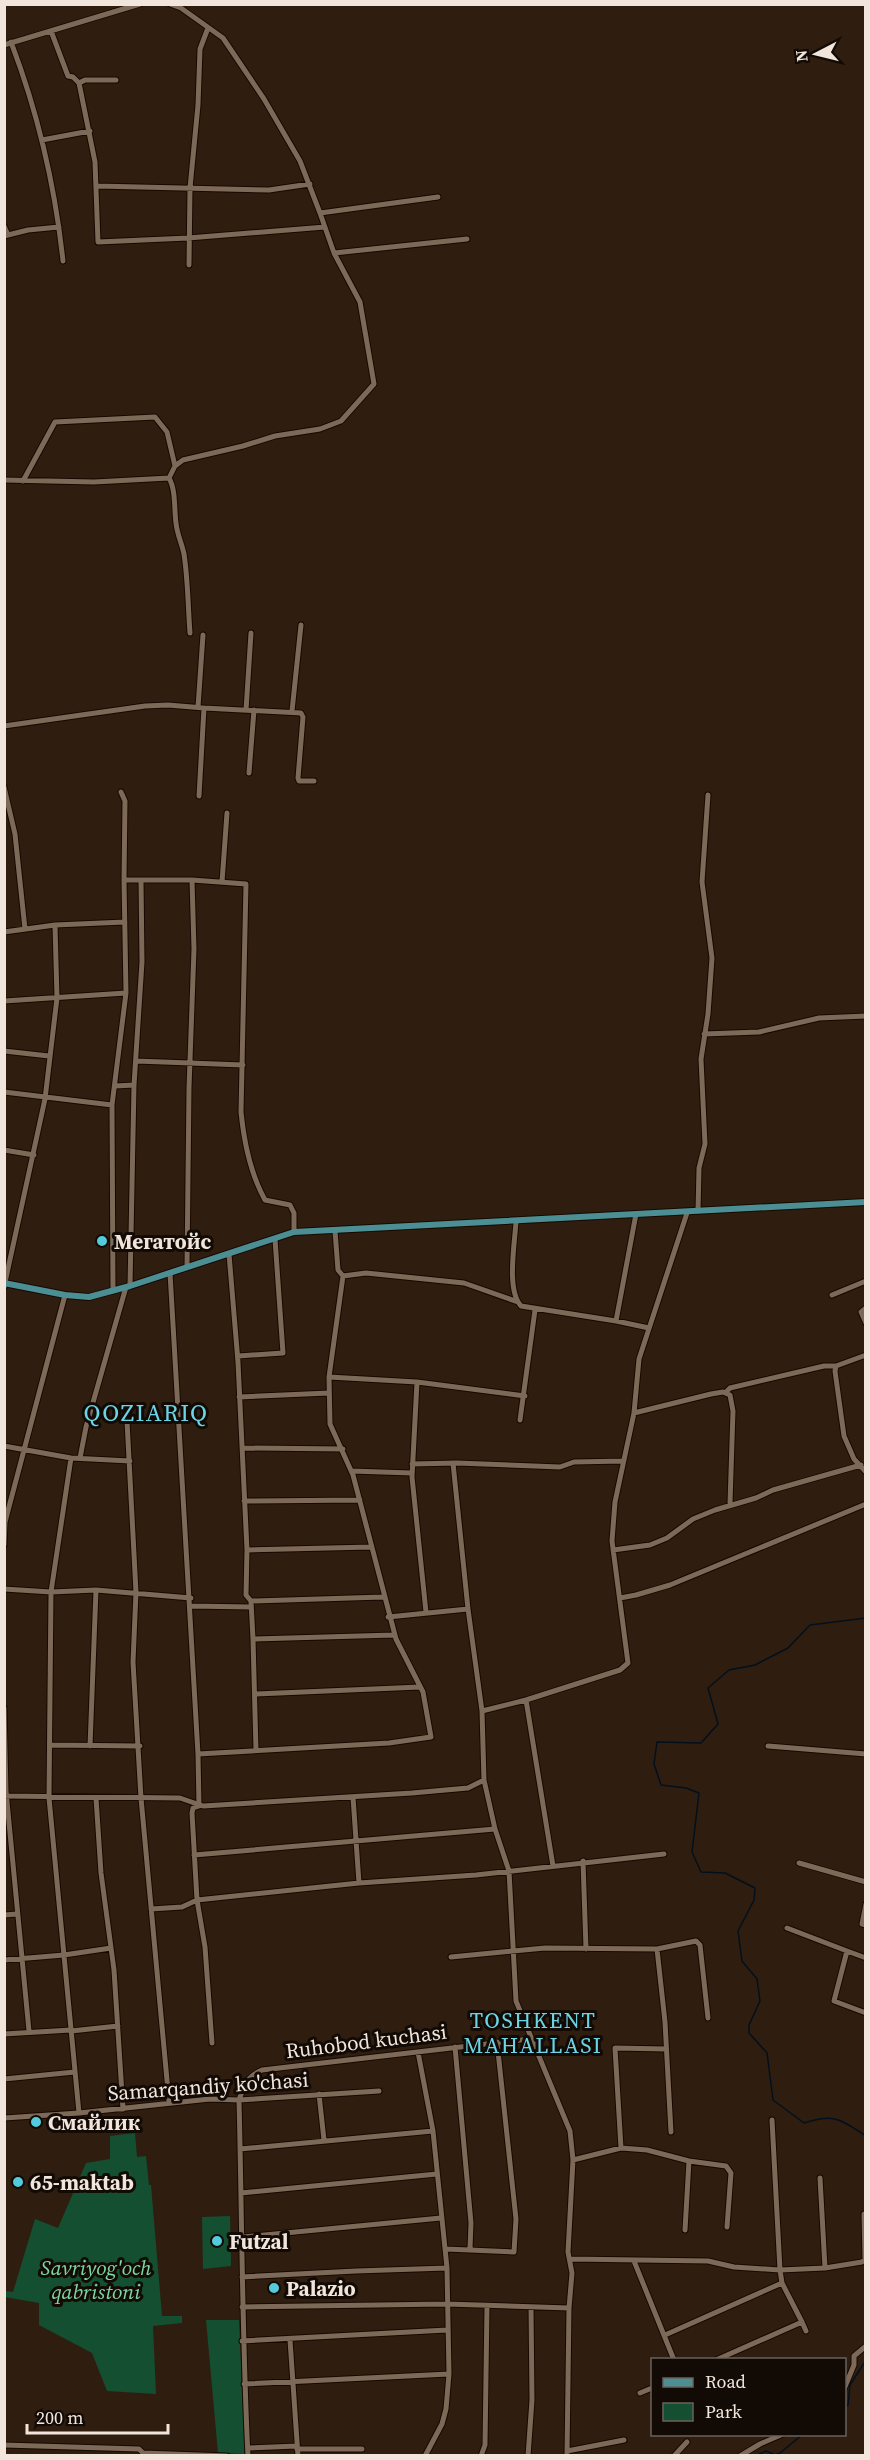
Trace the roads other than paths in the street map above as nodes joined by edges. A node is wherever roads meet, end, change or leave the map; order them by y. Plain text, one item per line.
1 (140, 4) edge
2 (170, 4) edge
3 (208, 28) junction
4 (51, 31) junction
5 (11, 42) junction
6 (4, 45) edge
7 (116, 80) dead end
8 (80, 83) junction
9 (90, 131) junction
10 (42, 140) junction
11 (310, 184) junction
12 (97, 186) junction
13 (190, 188) junction
14 (438, 197) dead end
15 (320, 213) junction
16 (4, 226) edge
17 (59, 227) junction
18 (325, 227) junction
19 (6, 235) edge
20 (188, 238) junction
21 (467, 239) dead end
22 (334, 253) junction
23 (63, 261) dead end
24 (189, 265) dead end
25 (175, 466) junction
26 (169, 478) junction
27 (4, 480) edge
28 (23, 482) junction
29 (301, 624) dead end
30 (190, 633) dead end
31 (251, 633) dead end
32 (204, 635) dead end
33 (201, 707) junction
34 (246, 710) junction
35 (254, 710) junction
36 (292, 711) junction
37 (4, 726) edge
38 (249, 773) dead end
39 (314, 781) dead end
40 (4, 787) edge
41 (121, 792) dead end
42 (708, 795) dead end
43 (199, 796) dead end
44 (227, 813) dead end
45 (124, 880) junction
46 (141, 880) junction
47 (192, 880) junction
48 (222, 882) junction
49 (125, 922) junction
50 (55, 925) junction
51 (25, 929) junction
52 (4, 932) edge
53 (126, 993) junction
54 (57, 998) junction
55 (4, 1001) edge
56 (866, 1016) edge
57 (704, 1034) junction
58 (4, 1051) edge
59 (50, 1056) junction
60 (136, 1061) junction
61 (190, 1062) junction
62 (243, 1065) junction
63 (134, 1085) junction
64 (114, 1086) junction
65 (4, 1092) edge
66 (45, 1096) junction
67 (112, 1106) junction
68 (4, 1150) edge
69 (34, 1155) junction
70 (866, 1202) edge
71 (698, 1211) junction
72 (687, 1213) junction
73 (636, 1214) junction
74 (516, 1221) junction
75 (335, 1231) junction
76 (294, 1232) junction
77 (275, 1239) junction
78 (229, 1254) junction
79 (187, 1267) junction
80 (170, 1273) junction
81 (343, 1276) junction
82 (866, 1281) edge
83 (5, 1284) edge
84 (128, 1287) junction
85 (113, 1291) junction
86 (65, 1295) junction
87 (832, 1295) dead end
88 (518, 1302) junction
89 (866, 1308) edge
90 (535, 1310) junction
91 (616, 1321) junction
92 (866, 1323) edge
93 (649, 1328) junction
94 (866, 1355) edge
95 (238, 1356) junction
96 (836, 1366) junction
97 (329, 1377) junction
98 (417, 1382) junction
99 (726, 1392) junction
100 (329, 1393) junction
101 (525, 1396) junction
102 (239, 1397) junction
103 (634, 1413) junction
104 (520, 1420) dead end
105 (127, 1421) dead end
106 (4, 1446) edge
107 (242, 1448) junction
108 (343, 1449) junction
109 (24, 1450) junction
110 (71, 1458) junction
111 (80, 1458) junction
112 (130, 1461) junction
113 (623, 1461) junction
114 (453, 1463) junction
115 (412, 1464) junction
116 (861, 1465) junction
117 (351, 1471) junction
118 (866, 1472) edge
119 (412, 1473) junction
120 (360, 1500) junction
121 (244, 1501) junction
122 (730, 1503) dead end
123 (866, 1504) edge
124 (4, 1545) edge
125 (371, 1547) junction
126 (247, 1550) junction
127 (613, 1550) junction
128 (4, 1589) edge
129 (96, 1590) junction
130 (51, 1592) junction
131 (136, 1592) junction
132 (383, 1597) junction
133 (190, 1598) junction
134 (620, 1598) junction
135 (251, 1604) junction
136 (190, 1606) junction
137 (468, 1609) junction
138 (426, 1612) junction
139 (388, 1617) junction
140 (394, 1635) junction
141 (253, 1639) junction
142 (420, 1687) junction
143 (256, 1694) junction
144 (526, 1700) junction
145 (4, 1708) edge
146 (482, 1711) junction
147 (50, 1745) junction
148 (90, 1746) junction
149 (140, 1746) junction
150 (768, 1746) dead end
151 (256, 1750) junction
152 (198, 1754) junction
153 (866, 1754) edge
154 (484, 1780) junction
155 (5, 1796) edge
156 (353, 1797) junction
157 (49, 1798) junction
158 (96, 1798) junction
159 (141, 1798) junction
160 (199, 1806) junction
161 (495, 1829) junction
162 (8, 1830) edge
163 (356, 1842) junction
164 (664, 1854) dead end
165 (194, 1855) junction
166 (583, 1861) junction
167 (799, 1863) dead end
168 (553, 1866) junction
169 (509, 1871) junction
170 (14, 1872) junction
171 (4, 1873) edge
172 (866, 1882) edge
173 (359, 1883) junction
174 (197, 1900) junction
175 (866, 1904) edge
176 (151, 1909) junction
177 (17, 1914) junction
178 (4, 1915) edge
179 (866, 1925) edge
180 (787, 1928) dead end
181 (111, 1948) junction
182 (586, 1949) junction
183 (657, 1949) junction
184 (515, 1951) junction
185 (848, 1952) junction
186 (64, 1955) junction
187 (451, 1957) dead end
188 (21, 1958) junction
189 (866, 1958) edge
190 (4, 1960) edge
191 (866, 2013) edge
192 (708, 2018) dead end
193 (118, 2026) junction
194 (71, 2030) junction
195 (29, 2031) junction
196 (4, 2034) edge
197 (531, 2039) junction
198 (497, 2042) junction
199 (212, 2043) dead end
200 (455, 2047) junction
201 (666, 2049) junction
202 (418, 2052) junction
203 (75, 2072) junction
204 (4, 2079) edge
205 (379, 2091) dead end
206 (319, 2094) junction
207 (239, 2100) junction
208 (169, 2102) junction
209 (123, 2109) junction
210 (79, 2113) junction
211 (4, 2118) edge
212 (772, 2120) dead end
213 (433, 2131) junction
214 (671, 2132) dead end
215 (324, 2140) junction
216 (621, 2148) junction
217 (240, 2149) junction
218 (573, 2160) junction
219 (689, 2161) junction
220 (437, 2174) junction
221 (820, 2178) dead end
222 (242, 2193) junction
223 (864, 2214) dead end
224 (441, 2218) junction
225 (727, 2227) dead end
226 (685, 2230) dead end
227 (243, 2237) junction
228 (446, 2249) junction
229 (470, 2249) junction
230 (570, 2259) junction
231 (634, 2261) junction
232 (447, 2268) junction
233 (825, 2268) junction
234 (780, 2270) junction
235 (242, 2277) junction
236 (782, 2283) junction
237 (447, 2304) junction
238 (487, 2306) junction
239 (242, 2307) junction
240 (531, 2307) junction
241 (569, 2308) junction
242 (802, 2322) junction
243 (447, 2330) junction
244 (806, 2331) dead end
245 (665, 2335) junction
246 (290, 2340) junction
247 (242, 2341) junction
248 (866, 2346) edge
249 (673, 2358) edge
250 (721, 2358) edge
251 (449, 2374) junction
252 (293, 2383) junction
253 (244, 2384) junction
254 (846, 2384) edge
255 (651, 2388) edge
256 (640, 2393) dead end
257 (778, 2436) edge
258 (624, 2440) dead end
259 (687, 2442) dead end
260 (4, 2445) edge
261 (248, 2448) junction
262 (363, 2449) dead end
263 (297, 2450) edge
264 (567, 2453) edge
265 (142, 2454) edge
266 (218, 2455) edge
267 (227, 2456) edge
268 (248, 2456) edge
269 (425, 2456) edge
270 (481, 2456) edge
271 (528, 2456) edge
272 (674, 2456) edge
273 (740, 2456) edge

1 - 4 street
2 - 3 street
3 - 11 street
3 - 13 street
4 - 5 street
4 - 8 street
5 - 6 street
5 - 10 street
7 - 8 street
8 - 9 street
9 - 10 street
9 - 12 street
10 - 17 street
11 - 13 street
11 - 15 street
12 - 13 street
12 - 20 street
13 - 20 street
14 - 15 street
15 - 18 street
16 - 19 street
17 - 19 street
17 - 23 street
18 - 20 street
18 - 22 street
20 - 24 street
21 - 22 street
22 - 25 street
25 - 26 street
25 - 28 street
26 - 28 street
26 - 30 street
27 - 28 street
29 - 36 street
31 - 34 street
32 - 33 street
33 - 34 street
33 - 37 street
33 - 43 street
34 - 35 street
35 - 36 street
35 - 38 street
36 - 39 street
40 - 51 street
41 - 45 street
42 - 57 street
44 - 48 street
45 - 46 street
45 - 49 street
46 - 47 street
46 - 60 street
47 - 48 street
47 - 61 street
48 - 62 street
49 - 50 street
49 - 53 street
50 - 51 street
50 - 54 street
51 - 52 street
53 - 54 street
53 - 64 street
54 - 55 street
54 - 59 street
56 - 57 street
57 - 71 street
58 - 59 street
59 - 66 street
60 - 61 street
60 - 63 street
61 - 62 street
61 - 79 street
62 - 76 street
63 - 64 street
63 - 84 street
64 - 67 street
65 - 66 street
66 - 67 street
66 - 69 street
67 - 85 street
68 - 69 street
69 - 83 street
70 - 71 main road
71 - 72 main road
72 - 73 main road
72 - 93 street
73 - 74 main road
73 - 91 street
74 - 75 main road
74 - 88 street
75 - 76 main road
75 - 81 street
76 - 77 main road
77 - 78 main road
77 - 95 street
78 - 79 main road
78 - 95 street
79 - 80 main road
80 - 84 main road
80 - 133 street
81 - 88 street
81 - 97 street
82 - 87 street
83 - 86 main road
84 - 85 main road
84 - 111 street
85 - 86 main road
86 - 109 street
88 - 90 street
89 - 92 street
90 - 91 street
90 - 101 street
91 - 93 street
93 - 103 street
94 - 96 street
95 - 102 street
96 - 99 street
96 - 116 street
97 - 98 street
97 - 100 street
98 - 101 street
98 - 115 street
99 - 103 street
99 - 122 street
100 - 102 street
100 - 108 street
101 - 104 street
102 - 107 street
103 - 113 street
105 - 112 street
106 - 109 street
107 - 108 street
107 - 121 street
108 - 117 street
109 - 110 street
109 - 124 street
110 - 111 street
110 - 130 street
111 - 112 street
112 - 131 street
113 - 114 street
113 - 127 street
114 - 115 street
114 - 137 street
115 - 119 street
116 - 118 street
116 - 127 street
117 - 119 street
117 - 120 street
119 - 138 street
120 - 121 street
120 - 125 street
121 - 126 street
123 - 134 street
125 - 126 street
125 - 132 street
126 - 135 street
127 - 134 street
128 - 130 street
129 - 130 street
129 - 131 street
129 - 148 street
130 - 147 street
131 - 133 street
131 - 149 street
132 - 135 street
132 - 139 street
133 - 136 street
134 - 144 street
135 - 136 street
135 - 141 street
136 - 152 street
137 - 138 street
137 - 146 street
138 - 139 street
139 - 140 street
140 - 141 street
140 - 142 street
141 - 143 street
142 - 143 street
142 - 151 street
143 - 151 street
144 - 146 street
144 - 168 street
145 - 155 street
146 - 154 street
147 - 148 street
147 - 157 street
148 - 149 street
149 - 159 street
150 - 153 street
151 - 152 street
152 - 160 street
154 - 156 street
154 - 161 street
155 - 157 street
155 - 162 street
156 - 160 street
156 - 163 street
157 - 158 street
157 - 186 street
158 - 159 street
158 - 181 street
159 - 160 street
159 - 176 street
160 - 165 street
161 - 163 street
161 - 169 street
162 - 170 street
163 - 165 street
163 - 173 street
164 - 166 street
165 - 174 street
166 - 168 street
166 - 182 street
167 - 172 street
168 - 169 street
169 - 173 street
169 - 184 street
170 - 171 street
170 - 177 street
173 - 174 street
174 - 176 street
174 - 199 street
175 - 179 street
176 - 208 street
177 - 178 street
177 - 188 street
180 - 185 street
181 - 186 street
181 - 193 street
182 - 183 street
182 - 184 street
183 - 192 street
183 - 201 street
184 - 187 street
184 - 197 street
185 - 189 street
185 - 191 street
186 - 188 street
186 - 194 street
188 - 190 street
188 - 195 street
193 - 194 street
193 - 209 street
194 - 195 street
194 - 203 street
195 - 196 street
197 - 198 street, Ruhobod kuchasi
197 - 218 street
198 - 200 street, Ruhobod kuchasi
198 - 229 street
200 - 202 street, Ruhobod kuchasi
200 - 229 street
201 - 214 street
201 - 216 street
202 - 207 street, Ruhobod kuchasi
202 - 213 street
203 - 204 street
203 - 210 street
205 - 206 street, Samarqandiy ko'chasi
206 - 207 street, Samarqandiy ko'chasi
206 - 215 street
207 - 208 street, Samarqandiy ko'chasi
207 - 217 street
208 - 209 street, Samarqandiy ko'chasi
209 - 210 street, Samarqandiy ko'chasi
210 - 211 street, Samarqandiy ko'chasi
212 - 234 street
213 - 215 street
213 - 220 street
215 - 217 street
216 - 218 street
216 - 219 street
217 - 222 street
218 - 230 street
219 - 225 street
219 - 226 street
220 - 222 street
220 - 224 street
221 - 233 street
222 - 227 street
223 - 233 street
224 - 227 street
224 - 228 street
227 - 235 street
228 - 229 street
228 - 232 street
230 - 231 street
230 - 241 street
231 - 234 street
231 - 245 street
232 - 235 street
232 - 237 street
233 - 234 street
234 - 236 street
235 - 239 street
236 - 242 street
236 - 245 street
237 - 238 street
237 - 239 street
237 - 243 street
238 - 240 street
238 - 270 street
239 - 247 street
240 - 241 street
240 - 271 street
241 - 264 street
242 - 244 street
242 - 250 street
243 - 246 street
243 - 251 street
245 - 249 street
246 - 247 street
246 - 252 street
247 - 253 street
248 - 254 street
251 - 252 street
251 - 269 street
252 - 253 street
252 - 263 street
253 - 261 street
255 - 256 street
257 - 273 street
258 - 264 street
259 - 272 street
260 - 265 street
261 - 263 street
261 - 268 street
262 - 263 street
265 - 266 street
266 - 267 street

